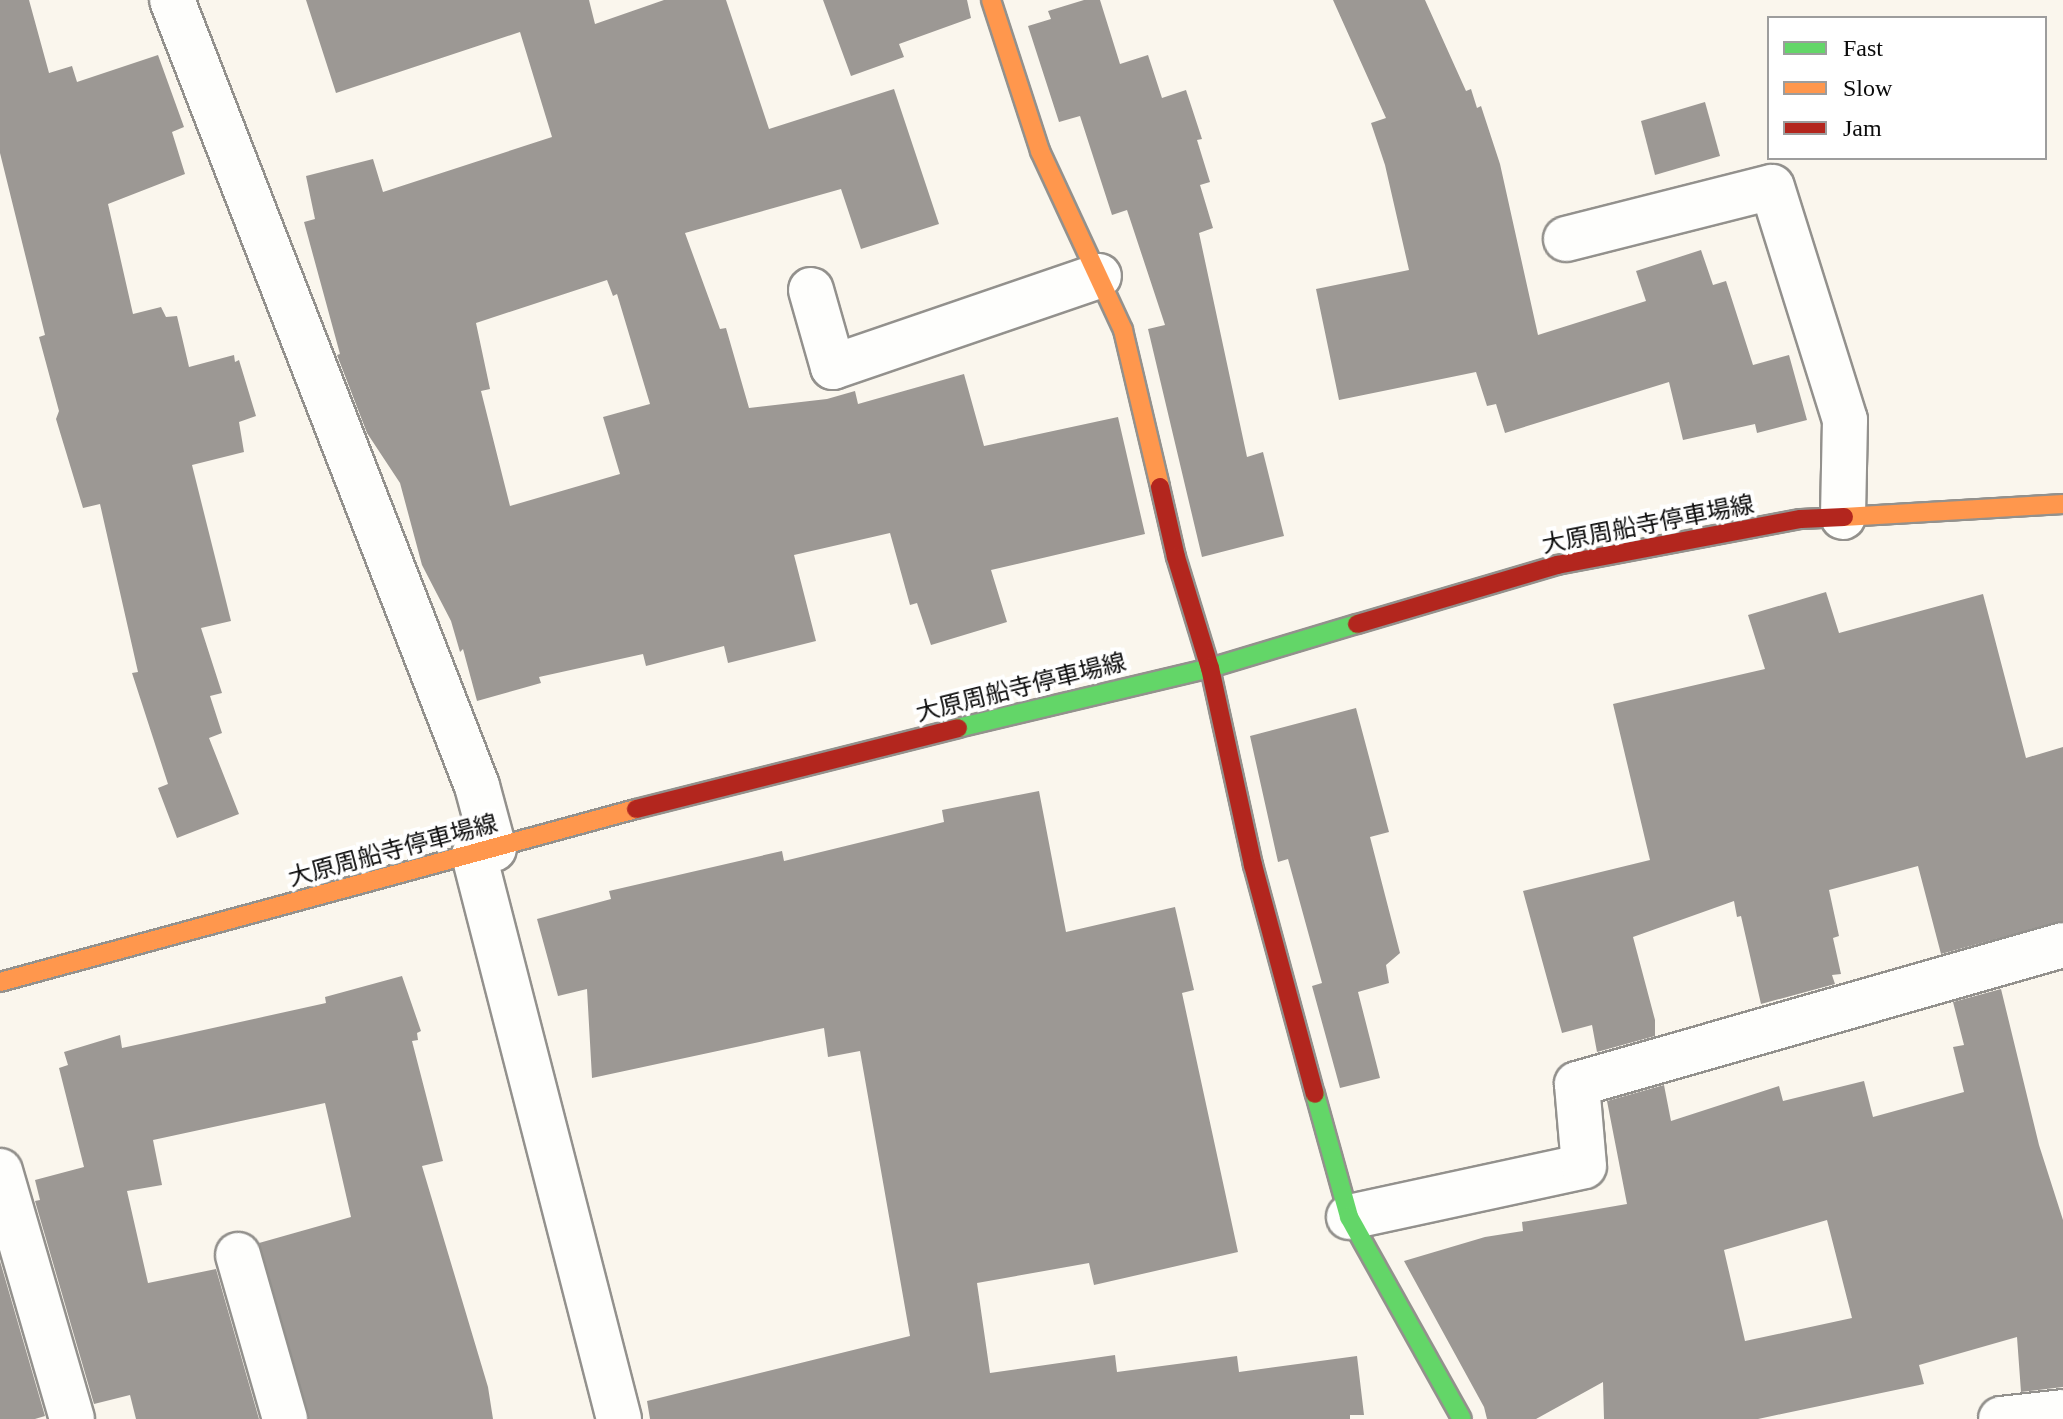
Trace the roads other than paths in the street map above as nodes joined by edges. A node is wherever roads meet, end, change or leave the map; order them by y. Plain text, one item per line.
1 (172, 0) edge
2 (991, 0) edge
3 (1566, 239) dead end
4 (1099, 276) junction
5 (811, 290) dead end
6 (2061, 500) edge
7 (1843, 517) junction
8 (1210, 668) junction
9 (484, 852) junction
10 (2063, 945) edge
11 (0, 982) edge
12 (0, 1171) edge
13 (1349, 1217) junction
14 (238, 1255) dead end
15 (2063, 1412) edge
16 (72, 1419) edge
17 (285, 1419) edge
18 (619, 1419) edge
19 (1462, 1419) edge
20 (2001, 1419) edge

1 - 9 street
2 - 4 main road
3 - 7 street
4 - 5 street
4 - 8 main road
6 - 7 main road, 大原周船寺停車場線
7 - 8 main road, 大原周船寺停車場線
8 - 9 main road, 大原周船寺停車場線
8 - 13 main road
9 - 11 main road, 大原周船寺停車場線
9 - 18 street
10 - 13 street
12 - 16 street
13 - 19 main road
14 - 17 street
15 - 20 street

